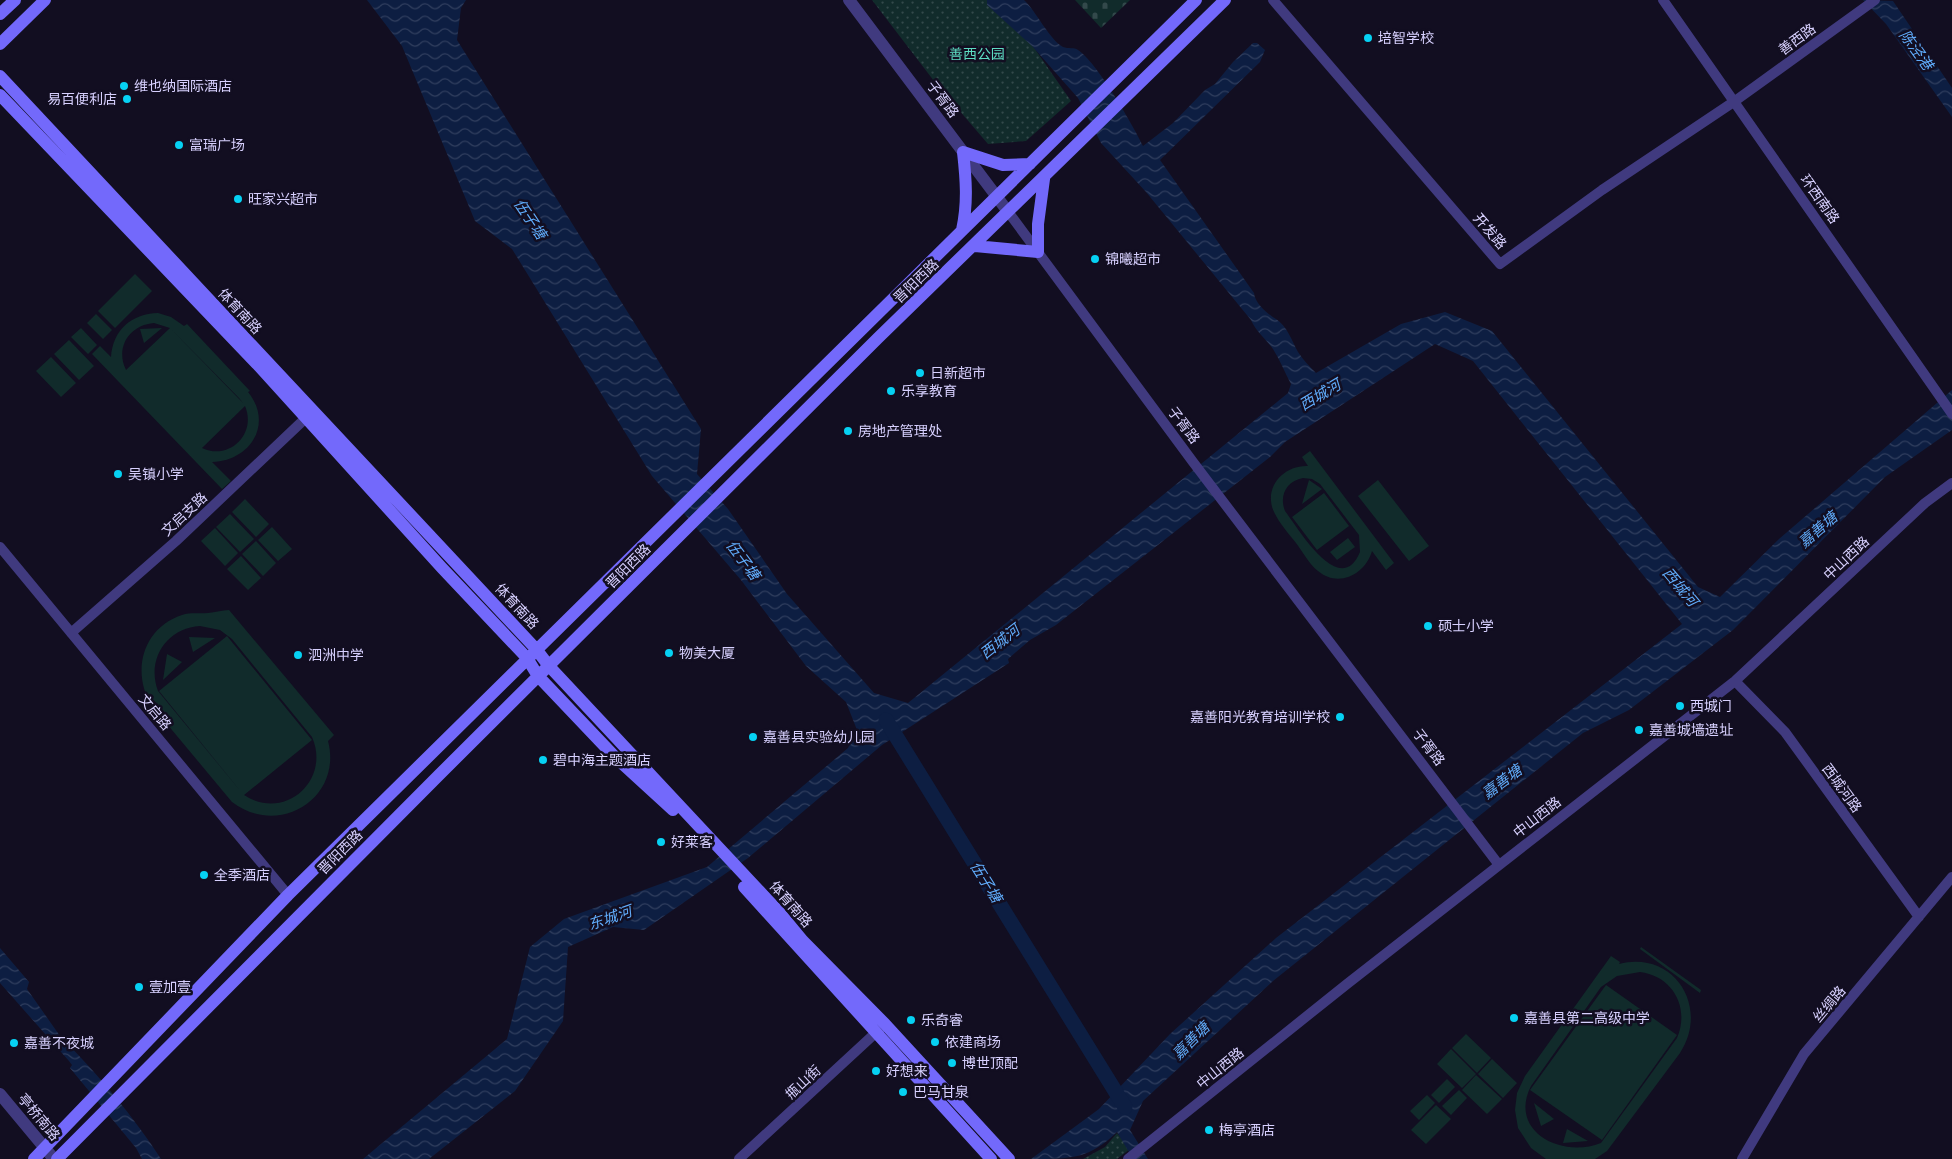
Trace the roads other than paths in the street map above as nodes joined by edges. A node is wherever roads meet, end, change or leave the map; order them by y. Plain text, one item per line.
1 (15, 0) edge
2 (46, 0) edge
3 (849, 0) edge
4 (1196, 0) edge
5 (1225, 0) edge
6 (1273, 0) edge
7 (1663, 0) edge
8 (1875, 0) edge
9 (0, 14) edge
10 (0, 44) edge
11 (0, 76) edge
12 (0, 95) edge
13 (1735, 101) junction
14 (963, 152) junction
15 (1030, 164) junction
16 (1044, 179) junction
17 (997, 196) junction
18 (1009, 212) junction
19 (962, 230) junction
20 (975, 246) junction
21 (1038, 252) junction
22 (1952, 414) edge
23 (309, 416) junction
24 (1952, 483) edge
25 (0, 547) edge
26 (71, 633) junction
27 (536, 649) junction
28 (527, 658) junction
29 (549, 666) junction
30 (538, 676) junction
31 (1735, 681) junction
32 (701, 834) junction
33 (1499, 865) junction
34 (1952, 877) edge
35 (288, 895) junction
36 (1919, 917) junction
37 (880, 1029) junction
38 (0, 1094) edge
39 (45, 1148) junction
40 (1006, 1156) edge
41 (34, 1159) edge
42 (55, 1159) edge
43 (739, 1159) edge
44 (991, 1159) edge
45 (1128, 1159) edge
46 (1742, 1159) edge

1 - 9 main road
2 - 10 main road
3 - 14 street, 子胥路
4 - 15 main road, 晋阳西路
5 - 16 main road, 晋阳西路
6 - 13 street, 开发路
7 - 13 street, 环西南路
8 - 13 street, 善西路
11 - 23 main road, 体育南路
12 - 23 main road, 体育南路
13 - 22 street, 环西南路
14 - 15 main road
14 - 17 street, 子胥路
14 - 19 main road
15 - 17 main road, 晋阳西路
16 - 18 main road, 晋阳西路
16 - 21 main road
17 - 18 street, 子胥路
17 - 19 main road, 晋阳西路
18 - 20 main road, 晋阳西路
18 - 21 street, 子胥路
19 - 27 main road, 晋阳西路
20 - 21 main road
20 - 29 main road, 晋阳西路
21 - 33 street, 子胥路
23 - 26 street, 文启支路
23 - 27 main road, 体育南路
23 - 28 main road, 体育南路
24 - 31 street, 中山西路
25 - 26 street, 文启路
26 - 35 street, 文启路
27 - 28 main road, 晋阳西路
27 - 29 main road, 体育南路
28 - 30 main road, 体育南路
28 - 35 main road, 晋阳西路
29 - 30 main road, 晋阳西路
29 - 32 main road, 体育南路
30 - 32 main road, 体育南路
30 - 42 main road, 晋阳西路
31 - 33 street, 中山西路
31 - 36 street, 西城河路
32 - 37 main road, 体育南路
33 - 45 street, 中山西路
34 - 36 street, 丝绸路
35 - 39 main road, 晋阳西路
36 - 46 street, 丝绸路
37 - 40 main road, 体育南路
37 - 43 street, 甁山街
37 - 44 main road, 体育南路
38 - 39 street, 亭桥南路
39 - 41 main road, 晋阳西路
39 - 42 street, 亭桥南路

